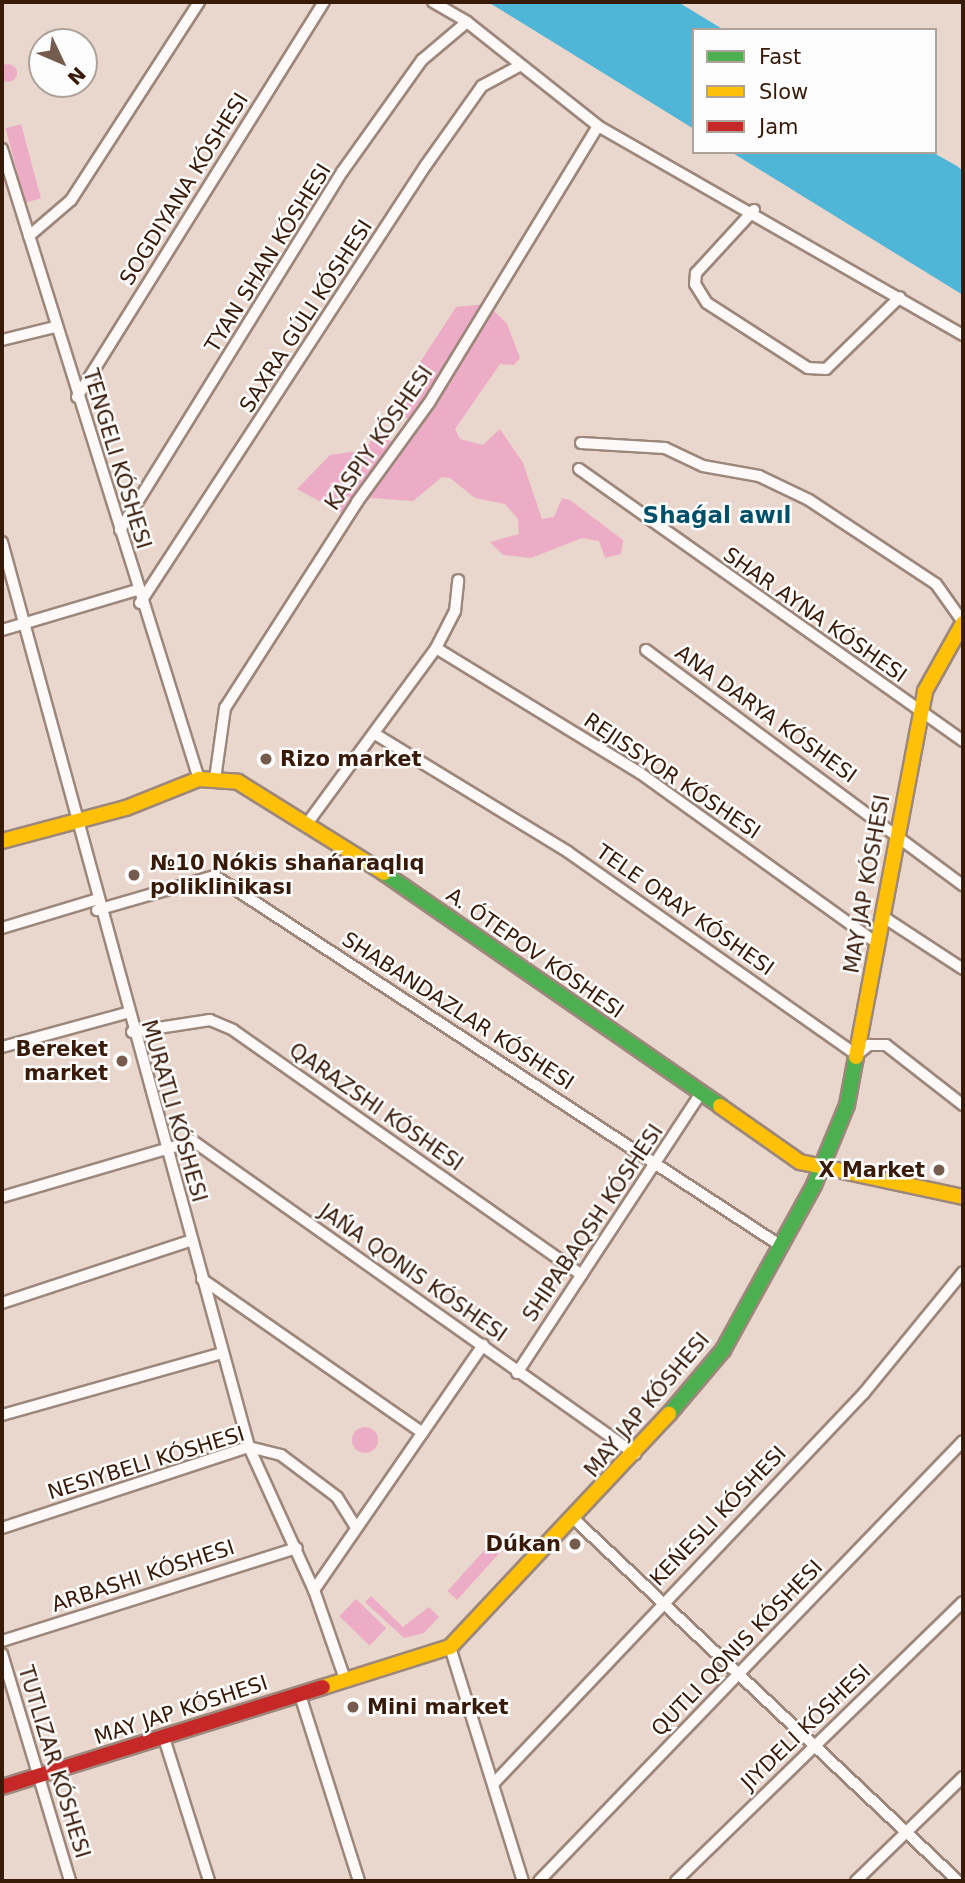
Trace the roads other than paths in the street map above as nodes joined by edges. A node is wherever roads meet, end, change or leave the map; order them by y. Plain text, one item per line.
1 (199, 2) edge
2 (324, 2) edge
3 (432, 2) edge
4 (467, 22) junction
5 (519, 66) junction
6 (598, 126) junction
7 (2, 149) edge
8 (754, 210) junction
9 (29, 236) junction
10 (900, 298) junction
11 (55, 327) junction
12 (963, 335) edge
13 (2, 340) edge
14 (78, 397) junction
15 (580, 443) dead end
16 (579, 470) dead end
17 (120, 530) junction
18 (2, 542) edge
19 (458, 580) dead end
20 (137, 590) junction
21 (140, 603) junction
22 (26, 623) junction
23 (963, 623) edge
24 (2, 630) edge
25 (436, 648) junction
26 (646, 650) dead end
27 (921, 712) junction
28 (375, 734) junction
29 (963, 741) edge
30 (199, 779) junction
31 (215, 779) junction
32 (309, 821) junction
33 (80, 822) junction
34 (896, 833) junction
35 (2, 841) edge
36 (963, 885) edge
37 (96, 905) junction
38 (886, 918) junction
39 (2, 928) edge
40 (879, 945) junction
41 (963, 969) edge
42 (126, 1013) junction
43 (132, 1032) junction
44 (2, 1047) edge
45 (857, 1055) junction
46 (700, 1094) junction
47 (963, 1105) edge
48 (164, 1146) junction
49 (659, 1164) junction
50 (821, 1171) junction
51 (2, 1197) edge
52 (963, 1197) edge
53 (190, 1241) junction
54 (781, 1246) junction
55 (963, 1272) edge
56 (582, 1275) junction
57 (202, 1279) junction
58 (2, 1303) edge
59 (483, 1345) junction
60 (222, 1353) junction
61 (517, 1373) junction
62 (2, 1415) edge
63 (423, 1433) junction
64 (963, 1441) edge
65 (249, 1447) junction
66 (635, 1454) junction
67 (575, 1520) junction
68 (356, 1527) junction
69 (2, 1528) edge
70 (296, 1548) junction
71 (314, 1590) junction
72 (663, 1600) junction
73 (963, 1602) edge
74 (2, 1641) edge
75 (450, 1647) junction
76 (2, 1654) edge
77 (740, 1672) junction
78 (345, 1679) junction
79 (300, 1695) junction
80 (164, 1738) junction
81 (815, 1745) junction
82 (963, 1777) edge
83 (39, 1778) junction
84 (495, 1782) junction
85 (2, 1787) edge
86 (906, 1832) junction
87 (70, 1881) edge
88 (209, 1881) edge
89 (359, 1881) edge
90 (523, 1881) edge
91 (539, 1881) edge
92 (676, 1881) edge
93 (856, 1881) edge
94 (958, 1881) edge

1 - 9 street
2 - 14 street, SOGDIYANA KÓSHESI
3 - 4 street
4 - 5 street
4 - 17 street, TYAN SHAN KÓSHESI
5 - 6 street
5 - 21 street, SAXRA GÚLI KÓSHESI
6 - 8 street
6 - 31 street, KASPIY KÓSHESI
7 - 9 street, TENGELI KÓSHESI
8 - 10 street
8 - 10 street
9 - 11 street, TENGELI KÓSHESI
10 - 12 street
11 - 13 street
11 - 14 street, TENGELI KÓSHESI
14 - 17 street, TENGELI KÓSHESI
15 - 23 street
16 - 27 street, SHAR AYNA KÓSHESI
17 - 20 street, TENGELI KÓSHESI
18 - 22 street
19 - 25 street
20 - 21 street, TENGELI KÓSHESI
20 - 22 street
21 - 30 street, TENGELI KÓSHESI
22 - 24 street
22 - 33 street
23 - 27 street, MAY JAP KÓSHESI
25 - 28 street
25 - 40 street, REJISSYOR KÓSHESI
26 - 34 street, ANA DARYA KÓSHESI
27 - 29 street, SHAR AYNA KÓSHESI
27 - 34 street, MAY JAP KÓSHESI
28 - 32 street
28 - 45 street, TELE ORAY KÓSHESI
30 - 31 street, A. ÓTEPOV KÓSHESI
30 - 33 street, A. ÓTEPOV KÓSHESI
31 - 32 street, A. ÓTEPOV KÓSHESI
32 - 46 street, A. ÓTEPOV KÓSHESI
33 - 35 street, A. ÓTEPOV KÓSHESI
33 - 37 street
34 - 36 street, ANA DARYA KÓSHESI
34 - 38 street, MAY JAP KÓSHESI
37 - 39 street, SHABANDAZLAR KÓSHESI
37 - 42 street
37 - 49 street, SHABANDAZLAR KÓSHESI
38 - 40 street, MAY JAP KÓSHESI
38 - 41 street
40 - 45 street, MAY JAP KÓSHESI
42 - 43 street
42 - 44 street
43 - 48 street
43 - 56 street
45 - 47 street
45 - 50 street, MAY JAP KÓSHESI
46 - 49 street
46 - 50 street, A. ÓTEPOV KÓSHESI
48 - 51 street
48 - 53 street
48 - 59 street
49 - 54 street, SHABANDAZLAR KÓSHESI
49 - 56 street
50 - 52 street, A. ÓTEPOV KÓSHESI
50 - 54 street, MAY JAP KÓSHESI
53 - 57 street
53 - 58 street
54 - 66 street, MAY JAP KÓSHESI
55 - 72 street, KEŃESLI KÓSHESI
56 - 61 street
57 - 60 street
57 - 63 street
59 - 61 street
59 - 63 street
60 - 62 street
60 - 65 street
61 - 66 street
63 - 68 street
64 - 77 street
65 - 68 street, NESIYBELI KÓSHESI
65 - 69 street, NESIYBELI KÓSHESI
65 - 70 street
66 - 67 street, MAY JAP KÓSHESI
67 - 72 street
67 - 75 street, MAY JAP KÓSHESI
68 - 71 street
70 - 71 street
70 - 74 street
71 - 78 street
72 - 77 street
72 - 84 street, KEŃESLI KÓSHESI
73 - 81 street, JIYDELI KÓSHESI
75 - 78 street, MAY JAP KÓSHESI
75 - 84 street
76 - 83 street
77 - 81 street
77 - 91 street
78 - 79 street, MAY JAP KÓSHESI
79 - 80 street, MAY JAP KÓSHESI
79 - 89 street
80 - 83 street, MAY JAP KÓSHESI
80 - 88 street
81 - 86 street
81 - 92 street, JIYDELI KÓSHESI
82 - 86 street
83 - 85 street, MAY JAP KÓSHESI
83 - 87 street
84 - 90 street
86 - 93 street
86 - 94 street

